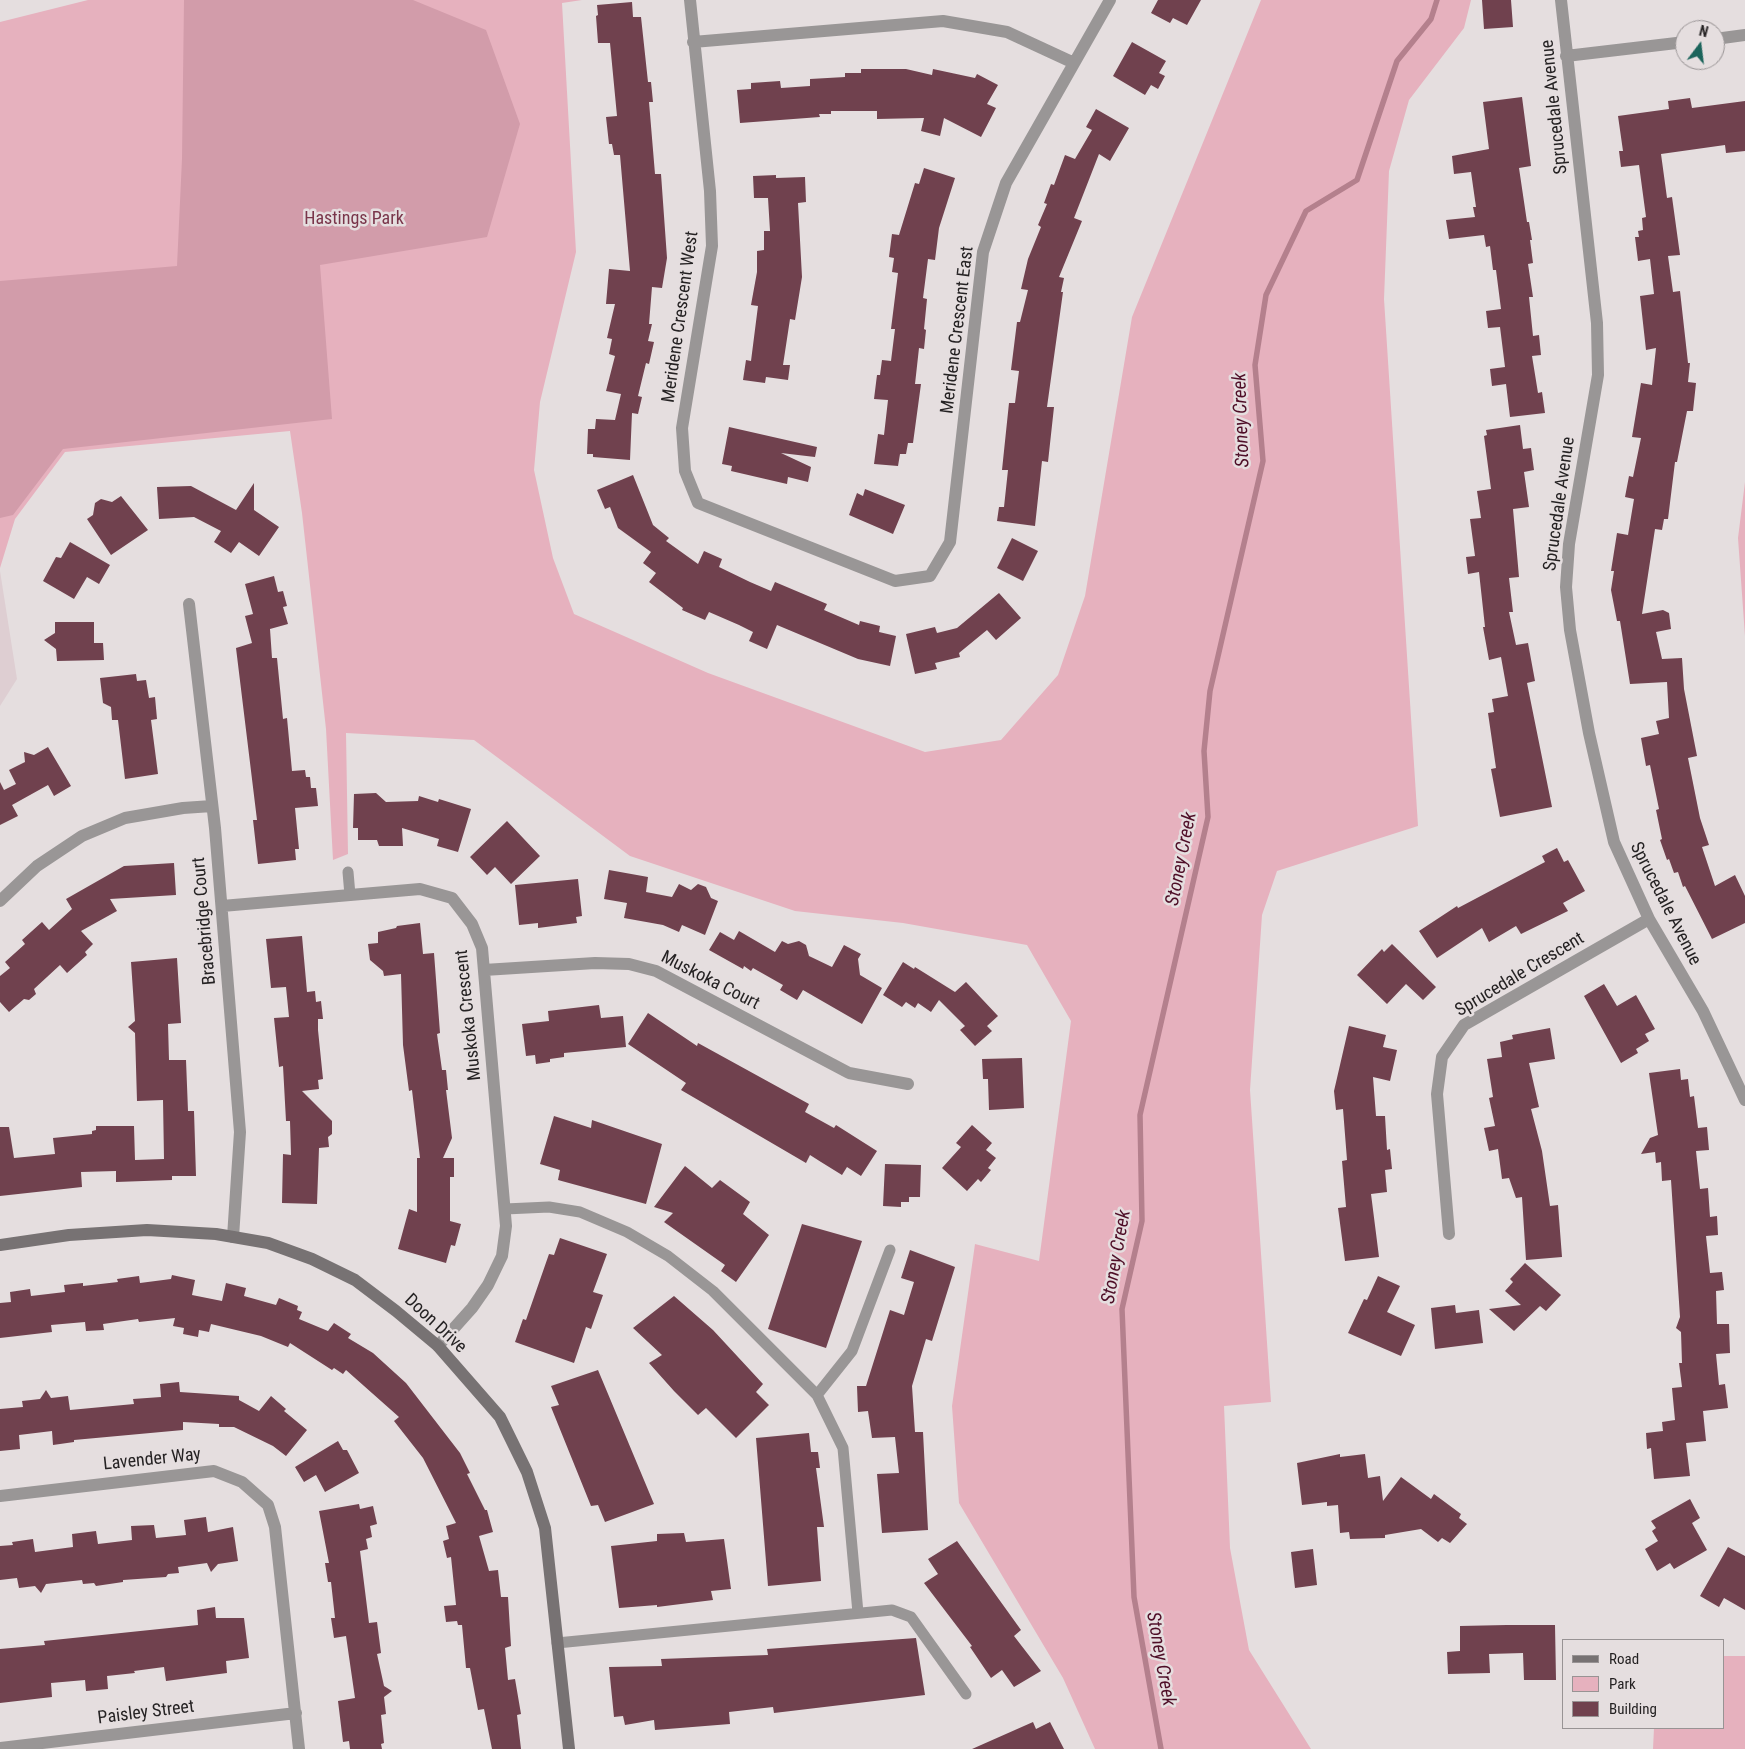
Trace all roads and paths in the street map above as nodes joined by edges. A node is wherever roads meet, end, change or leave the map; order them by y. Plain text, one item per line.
1 (690, 0) edge
2 (1110, 0) edge
3 (1561, 0) edge
4 (1745, 35) edge
5 (1725, 38) edge
6 (693, 42) junction
7 (1675, 43) edge
8 (1566, 56) junction
9 (1074, 63) junction
10 (822, 552) joint
11 (189, 604) dead end
12 (212, 806) junction
13 (348, 872) dead end
14 (350, 895) junction
15 (0, 901) edge
16 (222, 906) junction
17 (1649, 919) junction
18 (484, 970) junction
19 (908, 1084) dead end
20 (1745, 1100) edge
21 (505, 1209) junction
22 (1449, 1234) dead end
23 (233, 1237) junction
24 (0, 1245) edge
25 (890, 1250) dead end
26 (438, 1346) junction
27 (817, 1395) junction
28 (0, 1496) edge
29 (858, 1613) junction
30 (558, 1643) junction
31 (966, 1694) dead end
32 (296, 1713) junction
33 (0, 1748) edge
34 (299, 1749) edge
35 (569, 1749) edge

1 - 6 street, Meridene Crescent West
2 - 9 street, Meridene Crescent East
3 - 8 street, Sprucedale Avenue
4 - 5 street
6 - 9 street
6 - 10 street, Meridene Crescent West
7 - 8 street
8 - 17 street, Sprucedale Avenue
9 - 10 street, Meridene Crescent East
11 - 12 street, Bracebridge Court
12 - 15 street
12 - 16 street, Bracebridge Court
13 - 14 lane
14 - 16 street, Muskoka Crescent
14 - 18 street, Muskoka Crescent
16 - 23 street, Bracebridge Court
17 - 20 street, Sprucedale Avenue
17 - 22 street, Sprucedale Crescent
18 - 19 street, Muskoka Court
18 - 21 street, Muskoka Crescent
21 - 26 street, Muskoka Crescent
21 - 27 lane
23 - 24 street, Doon Drive
23 - 26 street, Doon Drive
25 - 27 lane
26 - 30 street, Doon Drive
27 - 29 lane
28 - 32 street, Lavender Way
29 - 30 lane
29 - 31 lane
30 - 35 street, Doon Drive
32 - 33 street, Paisley Street
32 - 34 street, Lavender Way

